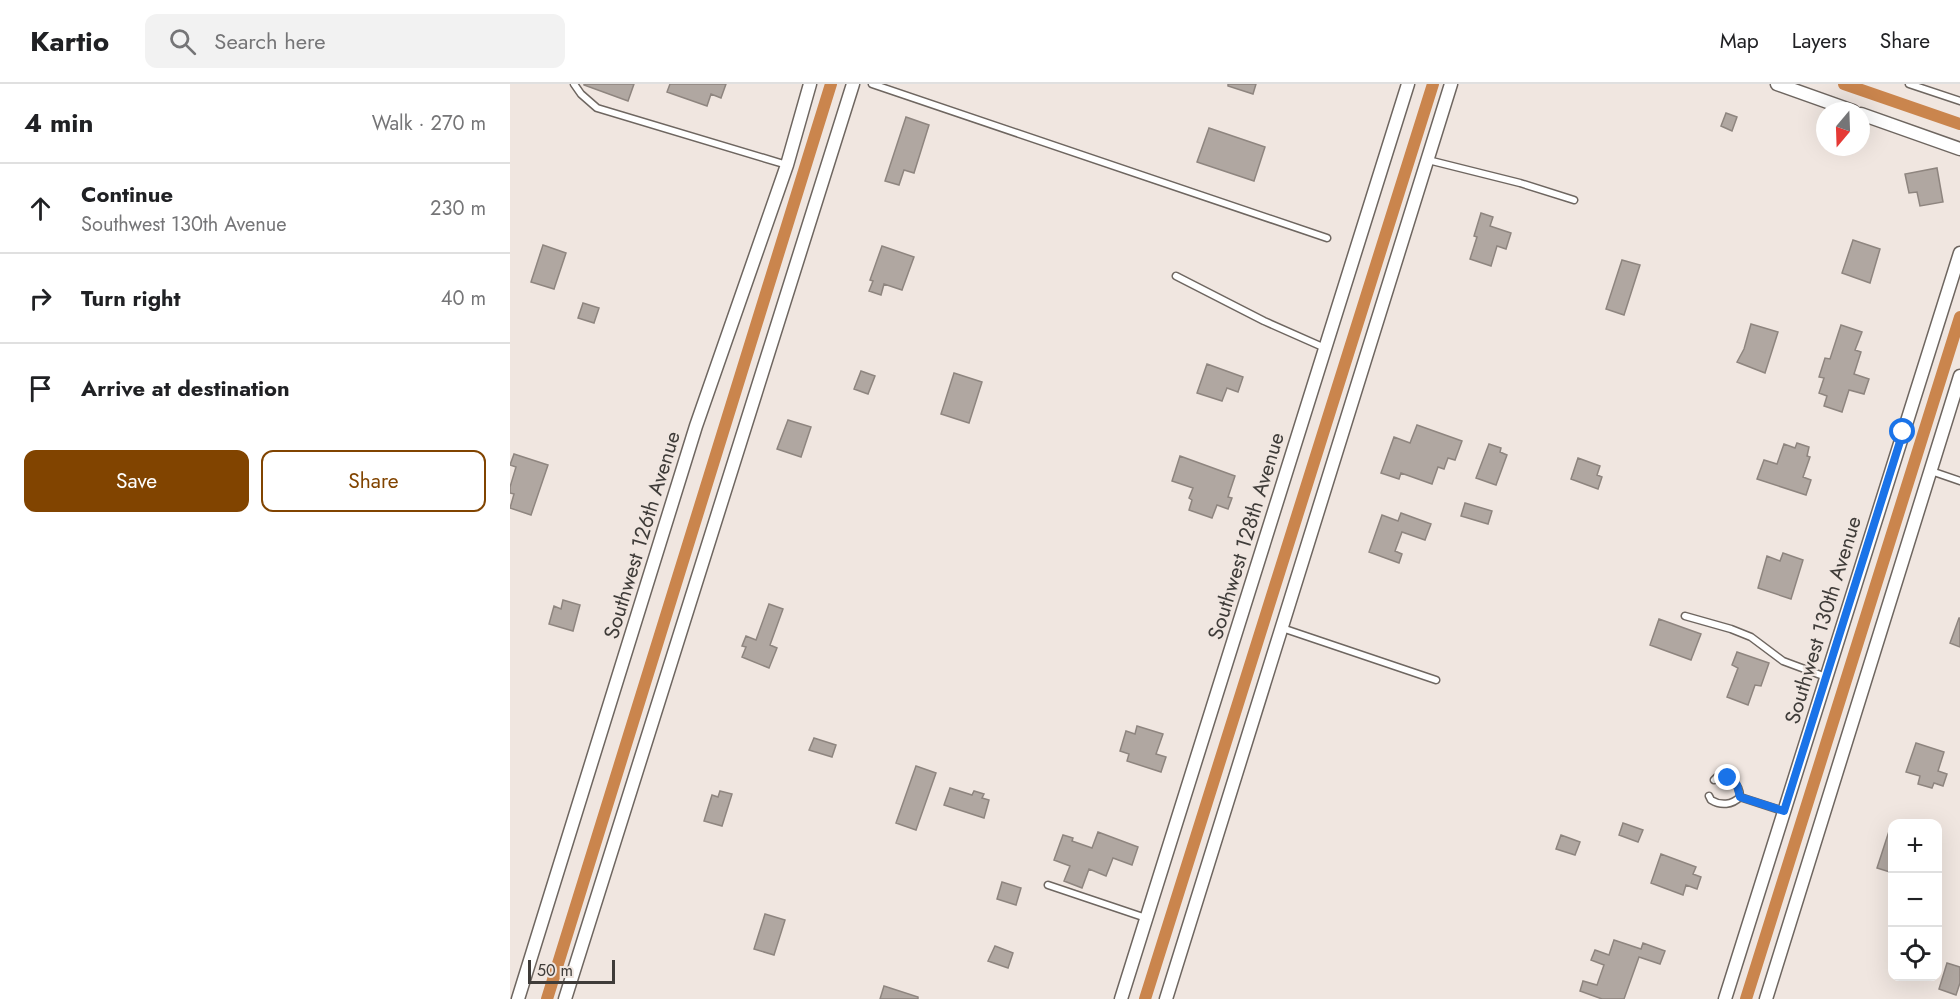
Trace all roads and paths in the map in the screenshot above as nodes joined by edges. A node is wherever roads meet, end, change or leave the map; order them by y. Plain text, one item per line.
1 (574, 84) edge
2 (810, 84) edge
3 (853, 84) edge
4 (872, 84) edge
5 (1408, 84) edge
6 (1452, 84) edge
7 (1777, 84) edge
8 (1909, 84) edge
9 (1960, 101) edge
10 (1828, 102) edge
11 (1870, 117) edge
12 (1960, 149) edge
13 (1428, 160) junction
14 (787, 165) junction
15 (1574, 200) dead end
16 (1327, 238) dead end
17 (1960, 253) edge
18 (1176, 276) dead end
19 (1325, 348) junction
20 (1960, 376) edge
21 (1930, 471) junction
22 (1960, 481) edge
23 (1685, 616) dead end
24 (1282, 628) junction
25 (1826, 677) junction
26 (1436, 680) dead end
27 (1714, 780) dead end
28 (1709, 796) dead end
29 (1740, 797) junction
30 (1784, 811) junction
31 (1048, 885) dead end
32 (1146, 918) junction
33 (518, 999) edge
34 (565, 999) edge
35 (1121, 999) edge
36 (1167, 999) edge
37 (1725, 999) edge
38 (1766, 999) edge

1 - 14 lane
2 - 14 street, Southwest 126th Avenue
3 - 34 street
4 - 16 lane
5 - 19 street, Southwest 128th Avenue
6 - 13 street
7 - 10 street
8 - 9 lane
11 - 12 street
13 - 15 lane
13 - 24 street
14 - 33 street, Southwest 126th Avenue
17 - 25 street, Southwest 130th Avenue
18 - 19 lane
19 - 32 street, Southwest 128th Avenue
20 - 21 street
21 - 22 lane
21 - 38 street
23 - 25 lane
24 - 26 lane
24 - 36 street
25 - 30 street, Southwest 130th Avenue
27 - 29 lane
28 - 29 lane
29 - 30 lane
30 - 37 street, Southwest 130th Avenue
31 - 32 lane
32 - 35 street, Southwest 128th Avenue

